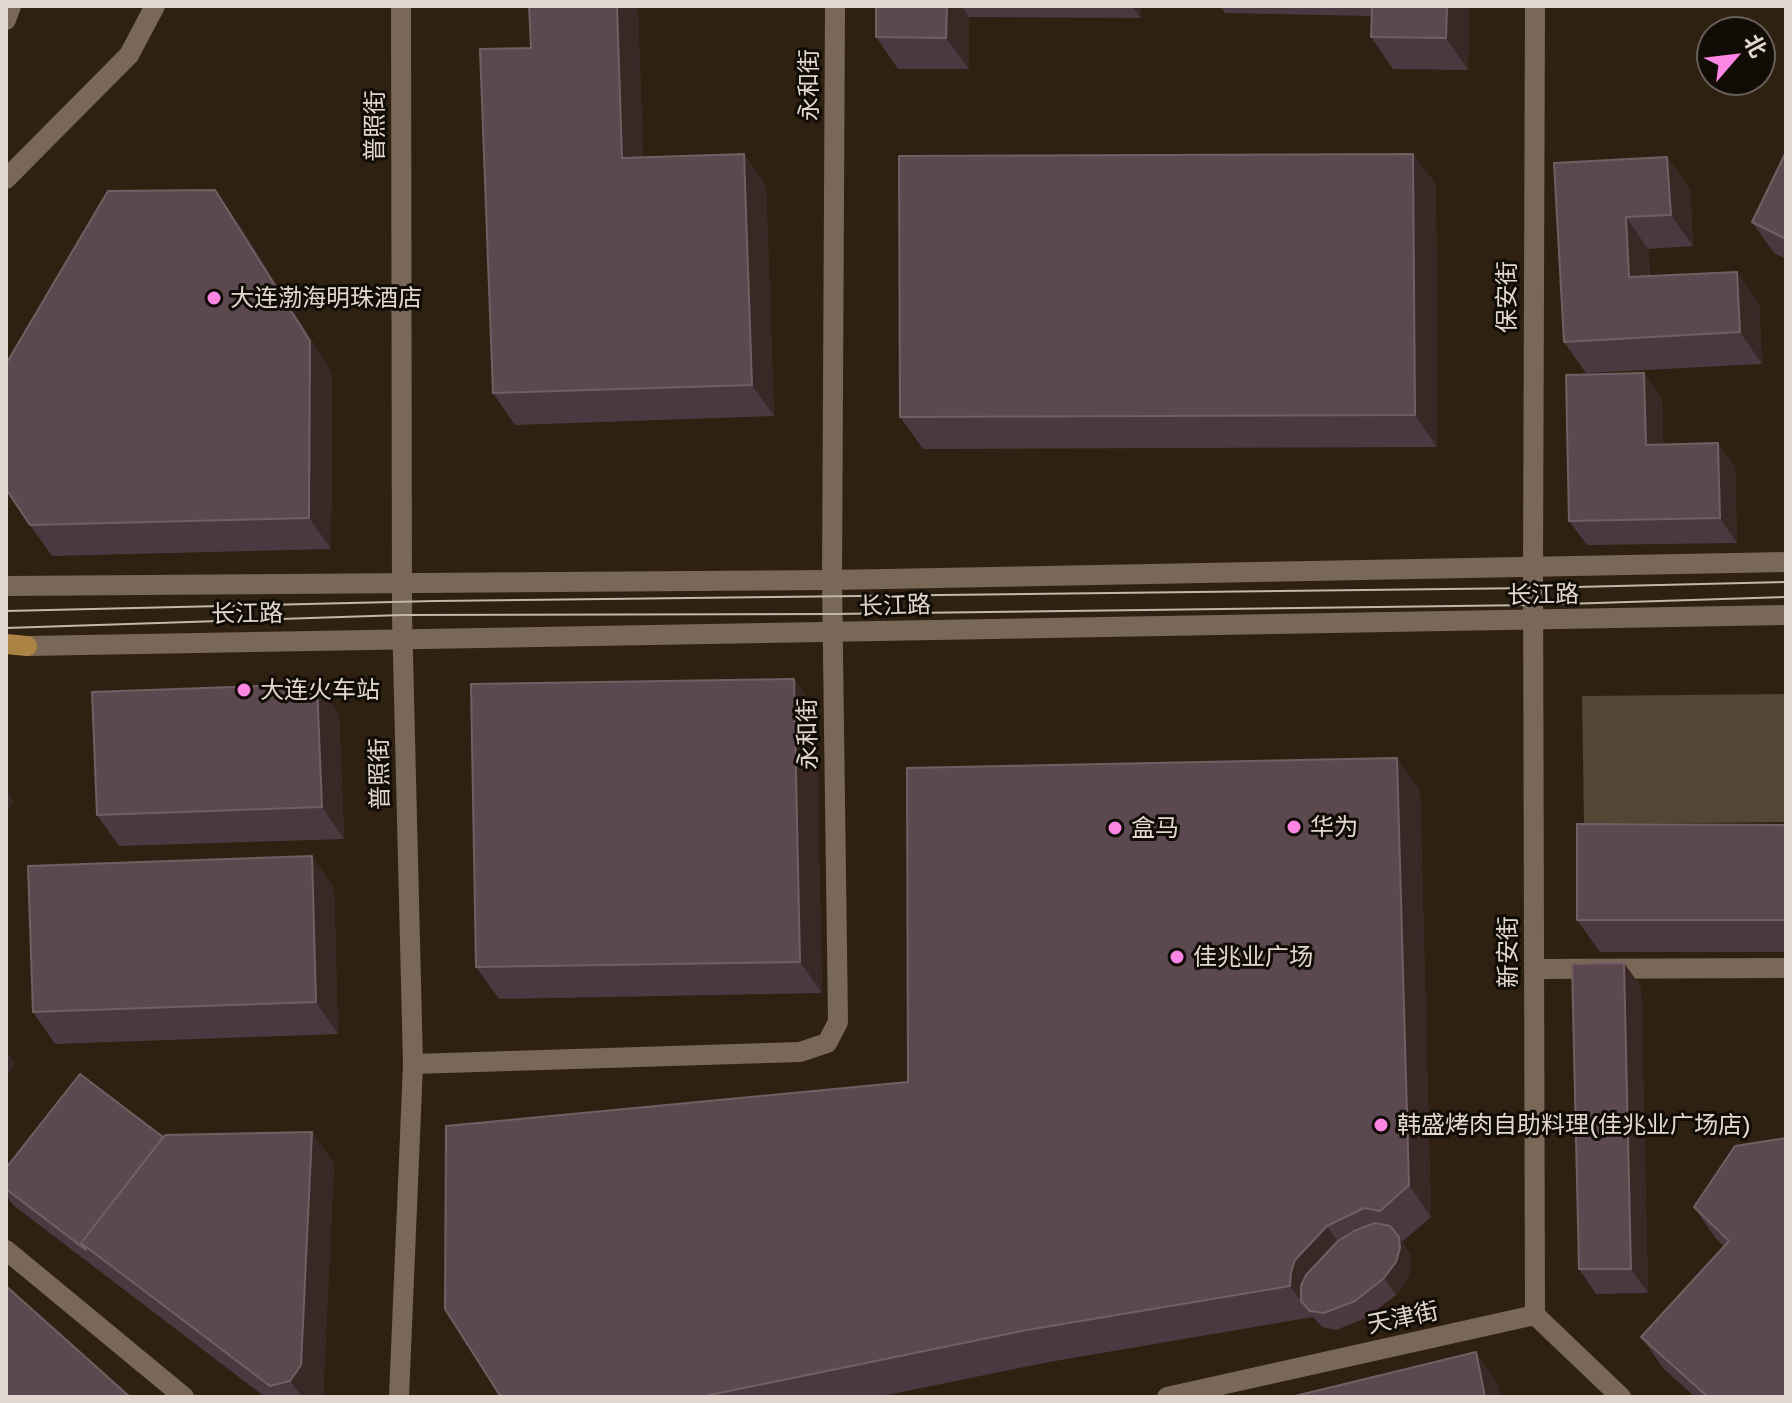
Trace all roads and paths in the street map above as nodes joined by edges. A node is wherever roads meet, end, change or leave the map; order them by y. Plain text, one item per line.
1 (11, 6) edge
2 (155, 6) edge
3 (401, 6) edge
4 (835, 6) edge
5 (1535, 6) edge
6 (6, 20) edge
7 (6, 179) edge
8 (1786, 562) edge
9 (1533, 578) junction
10 (832, 580) junction
11 (403, 582) junction
12 (6, 586) edge
13 (1786, 615) edge
14 (1533, 622) junction
15 (832, 633) junction
16 (403, 637) junction
17 (16, 645) edge
18 (1786, 968) edge
19 (1534, 969) junction
20 (413, 1064) junction
21 (6, 1250) edge
22 (1535, 1315) junction
23 (184, 1397) edge
24 (399, 1397) edge
25 (1167, 1397) edge
26 (1621, 1397) edge

1 - 6 street
2 - 7 street
3 - 11 street, 普照街
4 - 10 street, 永和街
5 - 9 street, 保安街
8 - 9 street, 长江路
9 - 10 street, 长江路
9 - 14 street, 新安街
10 - 11 street, 长江路
10 - 15 street, 永和街
11 - 12 street, 长江路
11 - 16 street, 普照街
13 - 14 street, 长江路
14 - 15 street, 长江路
14 - 19 street, 新安街
15 - 16 street, 长江路
15 - 20 street, 永和街
16 - 17 street, 长江路
16 - 20 street, 普照街
18 - 19 street
19 - 22 street, 新安街
20 - 24 street, 普照街
21 - 23 street
22 - 25 street, 天津街
22 - 26 street

